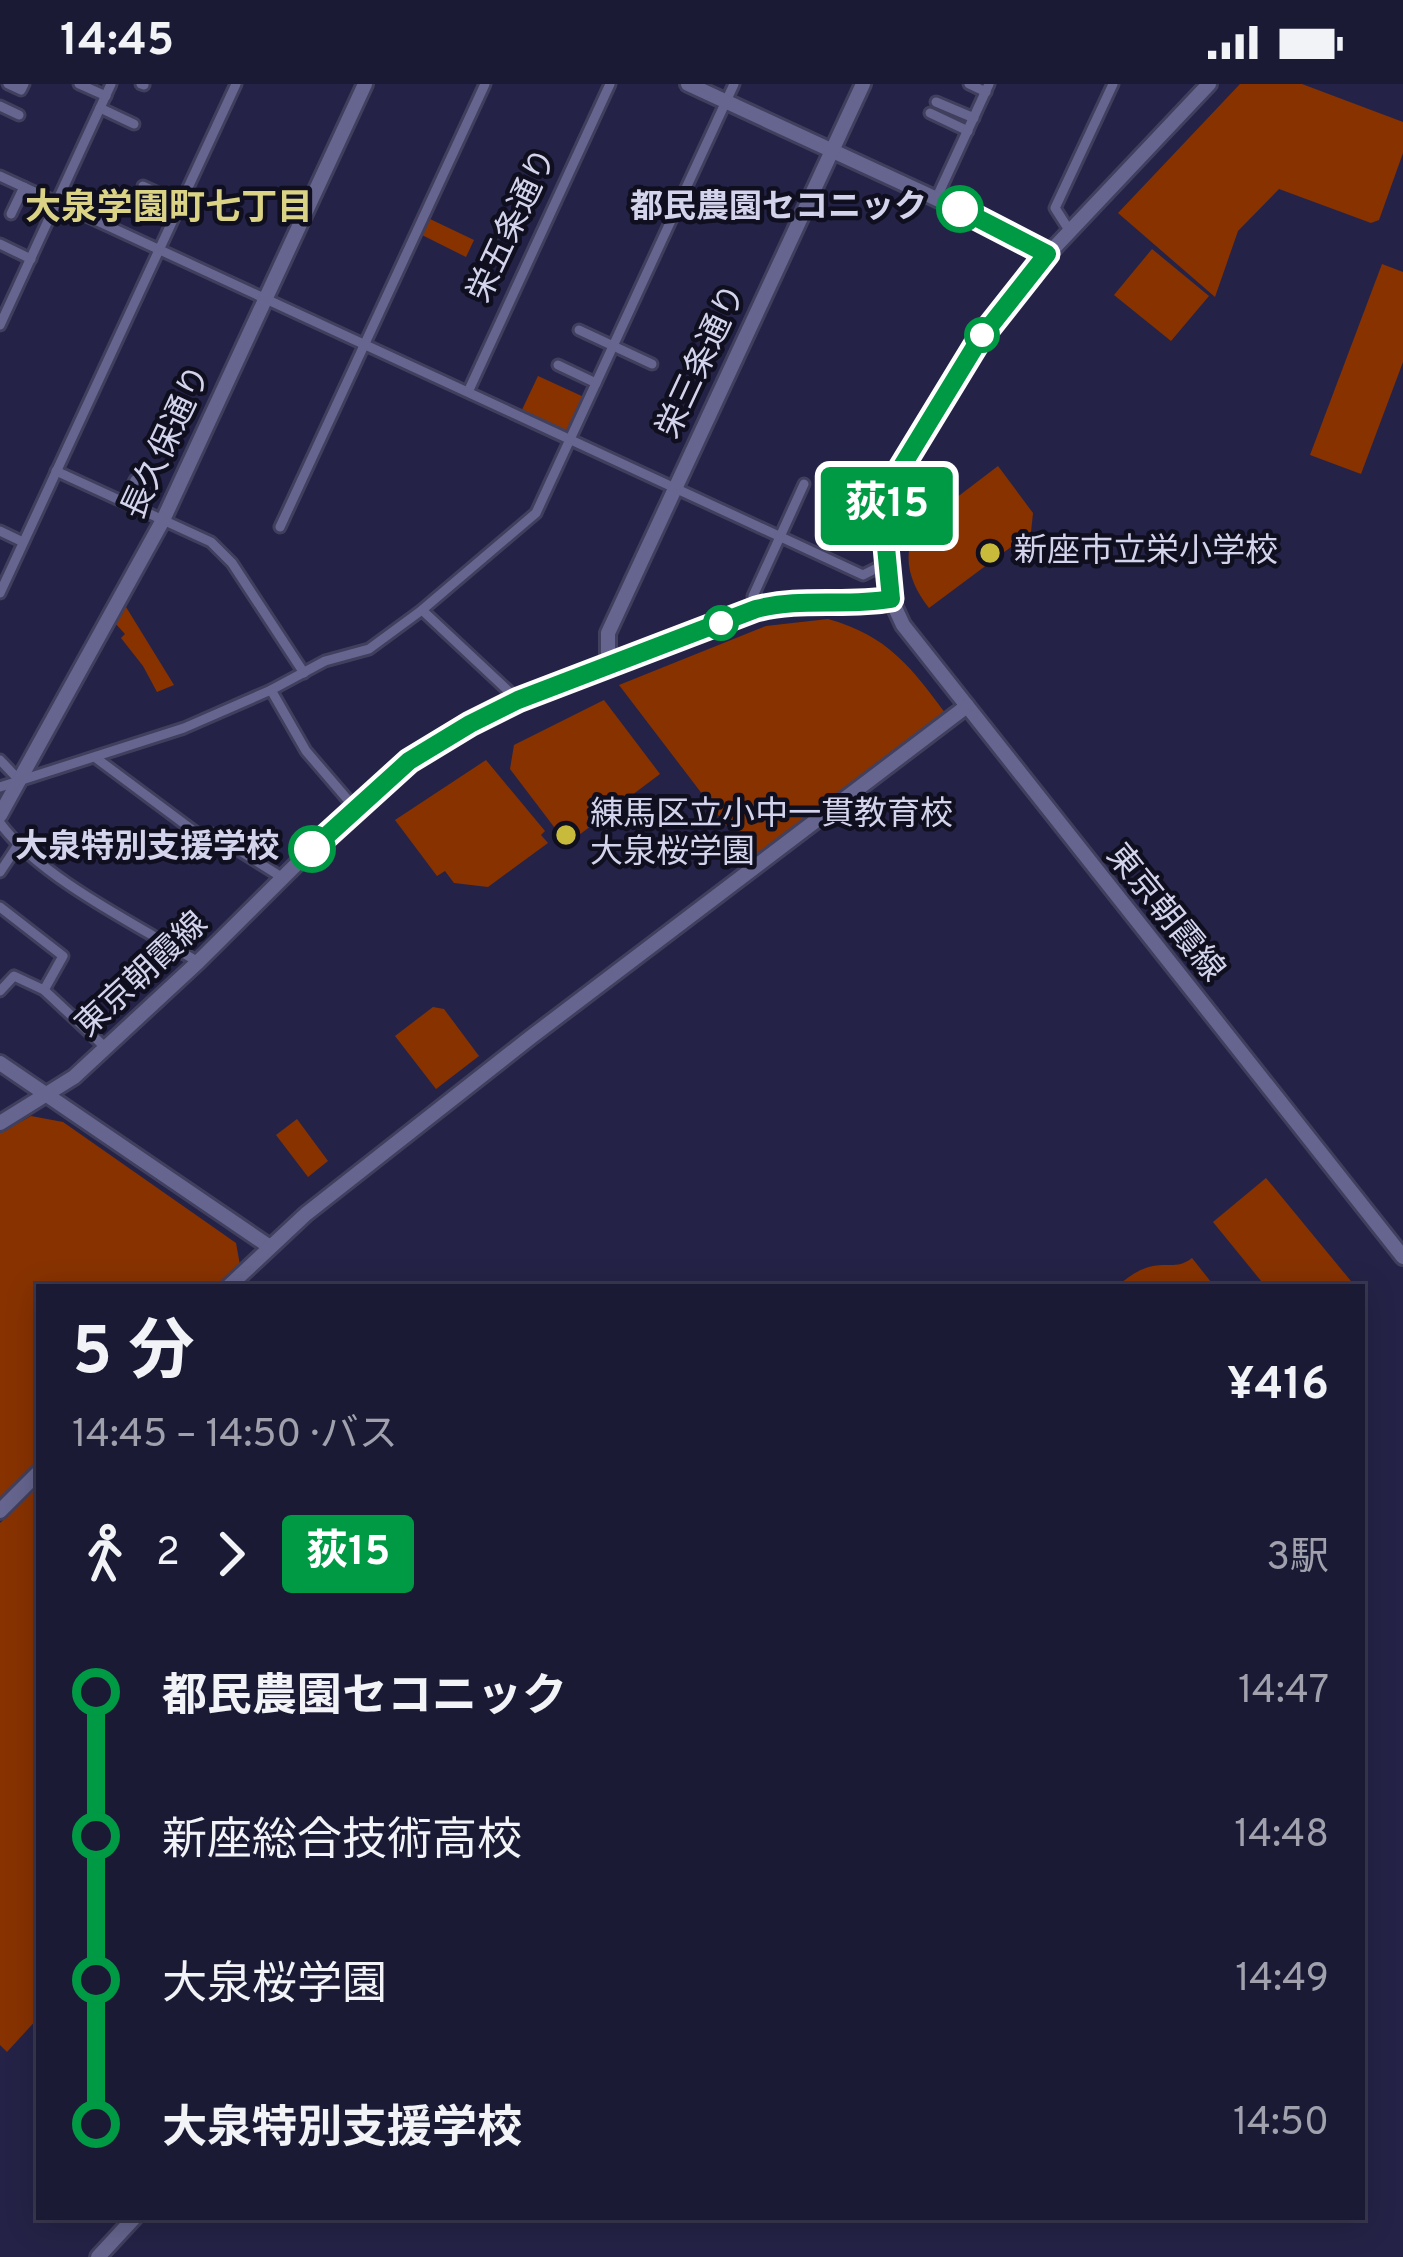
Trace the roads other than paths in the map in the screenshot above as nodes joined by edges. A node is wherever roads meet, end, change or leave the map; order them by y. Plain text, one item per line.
1 (8, 84) edge
2 (24, 84) edge
3 (79, 84) edge
4 (111, 84) edge
5 (236, 84) edge
6 (365, 84) edge
7 (485, 84) edge
8 (610, 84) edge
9 (689, 84) edge
10 (734, 84) edge
11 (863, 84) edge
12 (969, 84) edge
13 (1113, 84) edge
14 (1208, 84) edge
15 (988, 88) edge
16 (106, 96) junction
17 (726, 101) junction
18 (937, 102) dead end
19 (0, 106) edge
20 (100, 108) junction
21 (930, 113) dead end
22 (19, 115) dead end
23 (974, 118) junction
24 (134, 124) dead end
25 (968, 130) junction
26 (831, 150) junction
27 (0, 176) edge
28 (142, 185) dead end
29 (23, 187) junction
30 (936, 199) junction
31 (57, 202) junction
32 (180, 203) junction
33 (11, 214) dead end
34 (1069, 230) junction
35 (0, 244) edge
36 (159, 249) junction
37 (1047, 254) junction
38 (31, 259) junction
39 (0, 289) edge
40 (14, 295) junction
41 (266, 298) junction
42 (0, 325) edge
43 (579, 330) dead end
44 (365, 344) junction
45 (613, 346) junction
46 (652, 364) dead end
47 (558, 365) dead end
48 (596, 383) junction
49 (467, 392) junction
50 (570, 439) junction
51 (56, 471) junction
52 (135, 480) dead end
53 (804, 484) dead end
54 (675, 488) junction
55 (125, 502) junction
56 (163, 520) junction
57 (280, 527) dead end
58 (0, 531) edge
59 (779, 536) junction
60 (23, 542) junction
61 (885, 564) junction
62 (0, 592) edge
63 (891, 599) junction
64 (756, 609) junction
65 (422, 610) junction
66 (608, 665) junction
67 (304, 673) junction
68 (271, 691) junction
69 (518, 700) junction
70 (967, 706) junction
71 (96, 758) junction
72 (0, 760) edge
73 (19, 780) junction
74 (0, 787) edge
75 (354, 807) junction
76 (0, 819) edge
77 (18, 845) junction
78 (0, 872) edge
79 (283, 878) junction
80 (0, 907) edge
81 (198, 962) junction
82 (44, 990) junction
83 (0, 991) edge
84 (106, 1048) junction
85 (0, 1063) edge
86 (48, 1095) junction
87 (0, 1123) edge
88 (270, 1247) junction
89 (1403, 1258) edge
90 (232, 1284) edge
91 (36, 1475) edge
92 (0, 1511) edge
93 (132, 2220) edge
94 (98, 2257) edge

1 - 2 street
3 - 16 street
4 - 16 street
5 - 32 street
6 - 41 street, 長久保通り
7 - 44 street
8 - 49 street, 栄五条通り
9 - 17 street
10 - 17 street
11 - 26 street, 栄三条通り
12 - 15 street
13 - 34 street
14 - 34 street, 東京朝霞線
15 - 23 street
16 - 20 street
17 - 26 street
17 - 45 street
18 - 23 street
19 - 22 street
20 - 24 street
20 - 31 street
21 - 25 street
23 - 25 street
25 - 30 street
26 - 30 street
26 - 54 street, 栄三条通り
27 - 29 street
28 - 32 street
29 - 31 street
29 - 33 street
30 - 37 street
31 - 36 street
31 - 38 street
32 - 36 street
34 - 37 street, 東京朝霞線
35 - 38 street
36 - 41 street
36 - 51 street
37 - 61 street, 東京朝霞線
38 - 40 street
39 - 40 street
40 - 42 street
41 - 44 street
41 - 56 street, 長久保通り
43 - 45 street
44 - 49 street
44 - 57 street
45 - 46 street
45 - 48 street
47 - 48 street
48 - 50 street
49 - 50 street
50 - 54 street
50 - 65 street
51 - 55 street
51 - 60 street
52 - 55 street
53 - 59 street
54 - 59 street
54 - 66 street, 栄三条通り
55 - 56 street
56 - 67 street
56 - 73 street, 長久保通り
58 - 60 street
59 - 61 street
59 - 64 street
60 - 62 street
61 - 63 street, 東京朝霞線
63 - 64 street, 東京朝霞線
63 - 70 street, 東京朝霞線
64 - 66 street, 東京朝霞線
65 - 67 street
65 - 69 street
66 - 69 street, 東京朝霞線
67 - 68 street
68 - 71 street
68 - 75 street
69 - 75 street, 東京朝霞線
70 - 88 street
70 - 89 street, 東京朝霞線
71 - 73 street
71 - 79 street
72 - 73 street
73 - 74 street
73 - 76 street, 長久保通り
75 - 79 street, 東京朝霞線
76 - 77 street
77 - 78 street
77 - 81 street
79 - 81 street, 東京朝霞線
80 - 82 street
81 - 84 street, 東京朝霞線
82 - 83 street
82 - 84 street
84 - 86 street, 東京朝霞線
85 - 86 street
86 - 87 street, 東京朝霞線
86 - 88 street
88 - 90 street
91 - 92 street
93 - 94 street

